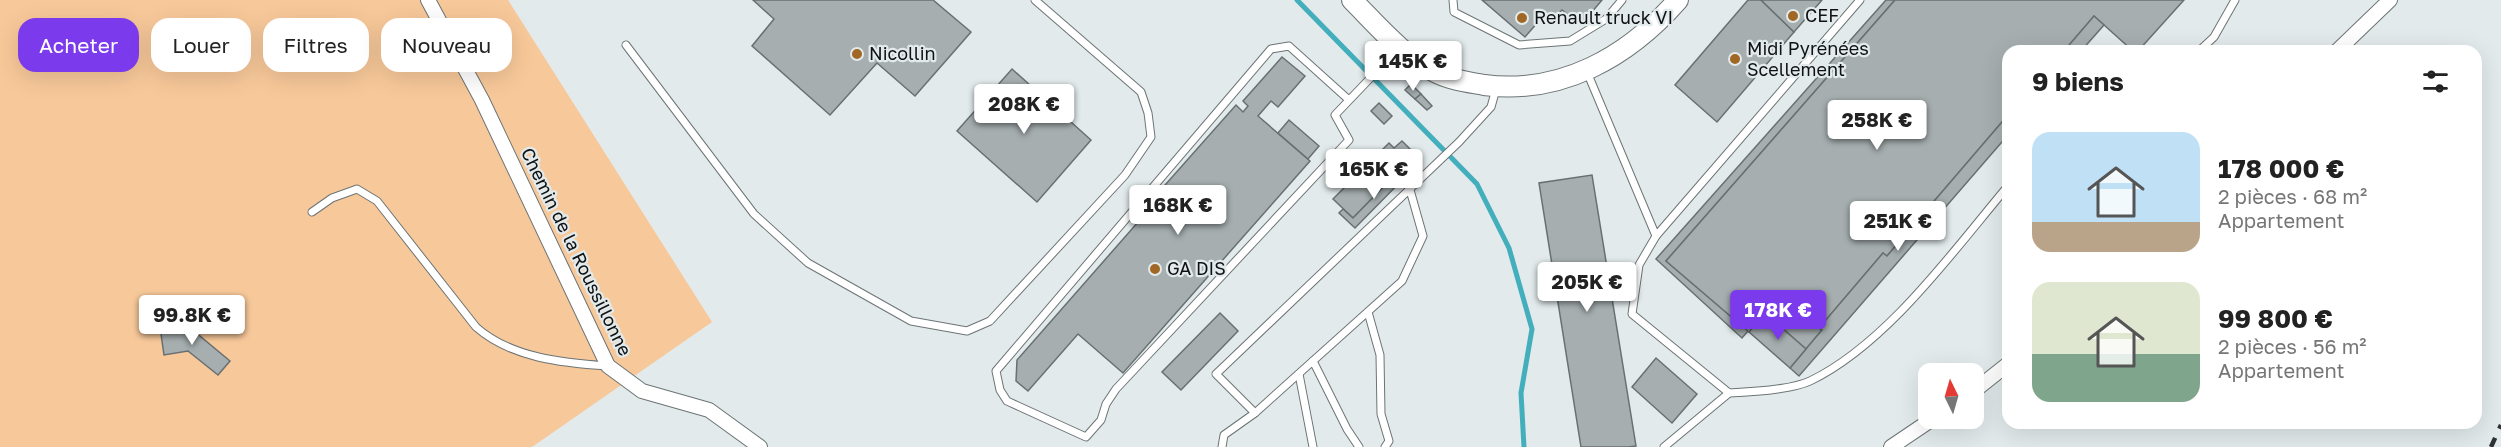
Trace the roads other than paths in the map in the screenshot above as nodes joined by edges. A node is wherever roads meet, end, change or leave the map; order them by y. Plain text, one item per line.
1 (428, 0) edge
2 (1035, 0) edge
3 (1352, 0) edge
4 (1453, 0) edge
5 (1622, 0) edge
6 (1678, 0) edge
7 (1860, 0) edge
8 (2235, 0) edge
9 (2390, 0) edge
10 (626, 45) dead end
11 (2205, 45) edge
12 (2343, 45) edge
13 (1400, 47) junction
14 (1587, 72) junction
15 (1497, 86) junction
16 (1349, 100) junction
17 (1410, 190) junction
18 (2002, 193) edge
19 (312, 212) dead end
20 (1656, 236) junction
21 (1368, 312) junction
22 (1313, 361) junction
23 (608, 366) junction
24 (2002, 368) edge
25 (1299, 374) junction
26 (1984, 383) edge
27 (1729, 393) junction
28 (1255, 413) junction
29 (1918, 429) edge
30 (760, 447) edge
31 (1222, 447) edge
32 (1313, 447) edge
33 (1359, 447) edge
34 (1385, 447) edge
35 (1664, 447) edge
36 (1891, 447) edge

1 - 23 street, Chemin de la Roussillonne
2 - 10 lane
3 - 13 street
4 - 5 lane
6 - 14 street
7 - 20 lane
8 - 11 lane
9 - 12 street
13 - 15 street
13 - 16 lane
14 - 15 street
14 - 20 lane
15 - 17 lane
16 - 16 lane
17 - 21 lane
17 - 28 lane
18 - 27 lane
19 - 23 lane
20 - 27 lane
21 - 22 lane
21 - 34 lane
22 - 25 lane
22 - 33 lane
23 - 30 street, Chemin de la Roussillonne
24 - 26 street
25 - 28 lane
25 - 32 lane
27 - 35 lane
28 - 31 lane
29 - 36 street

